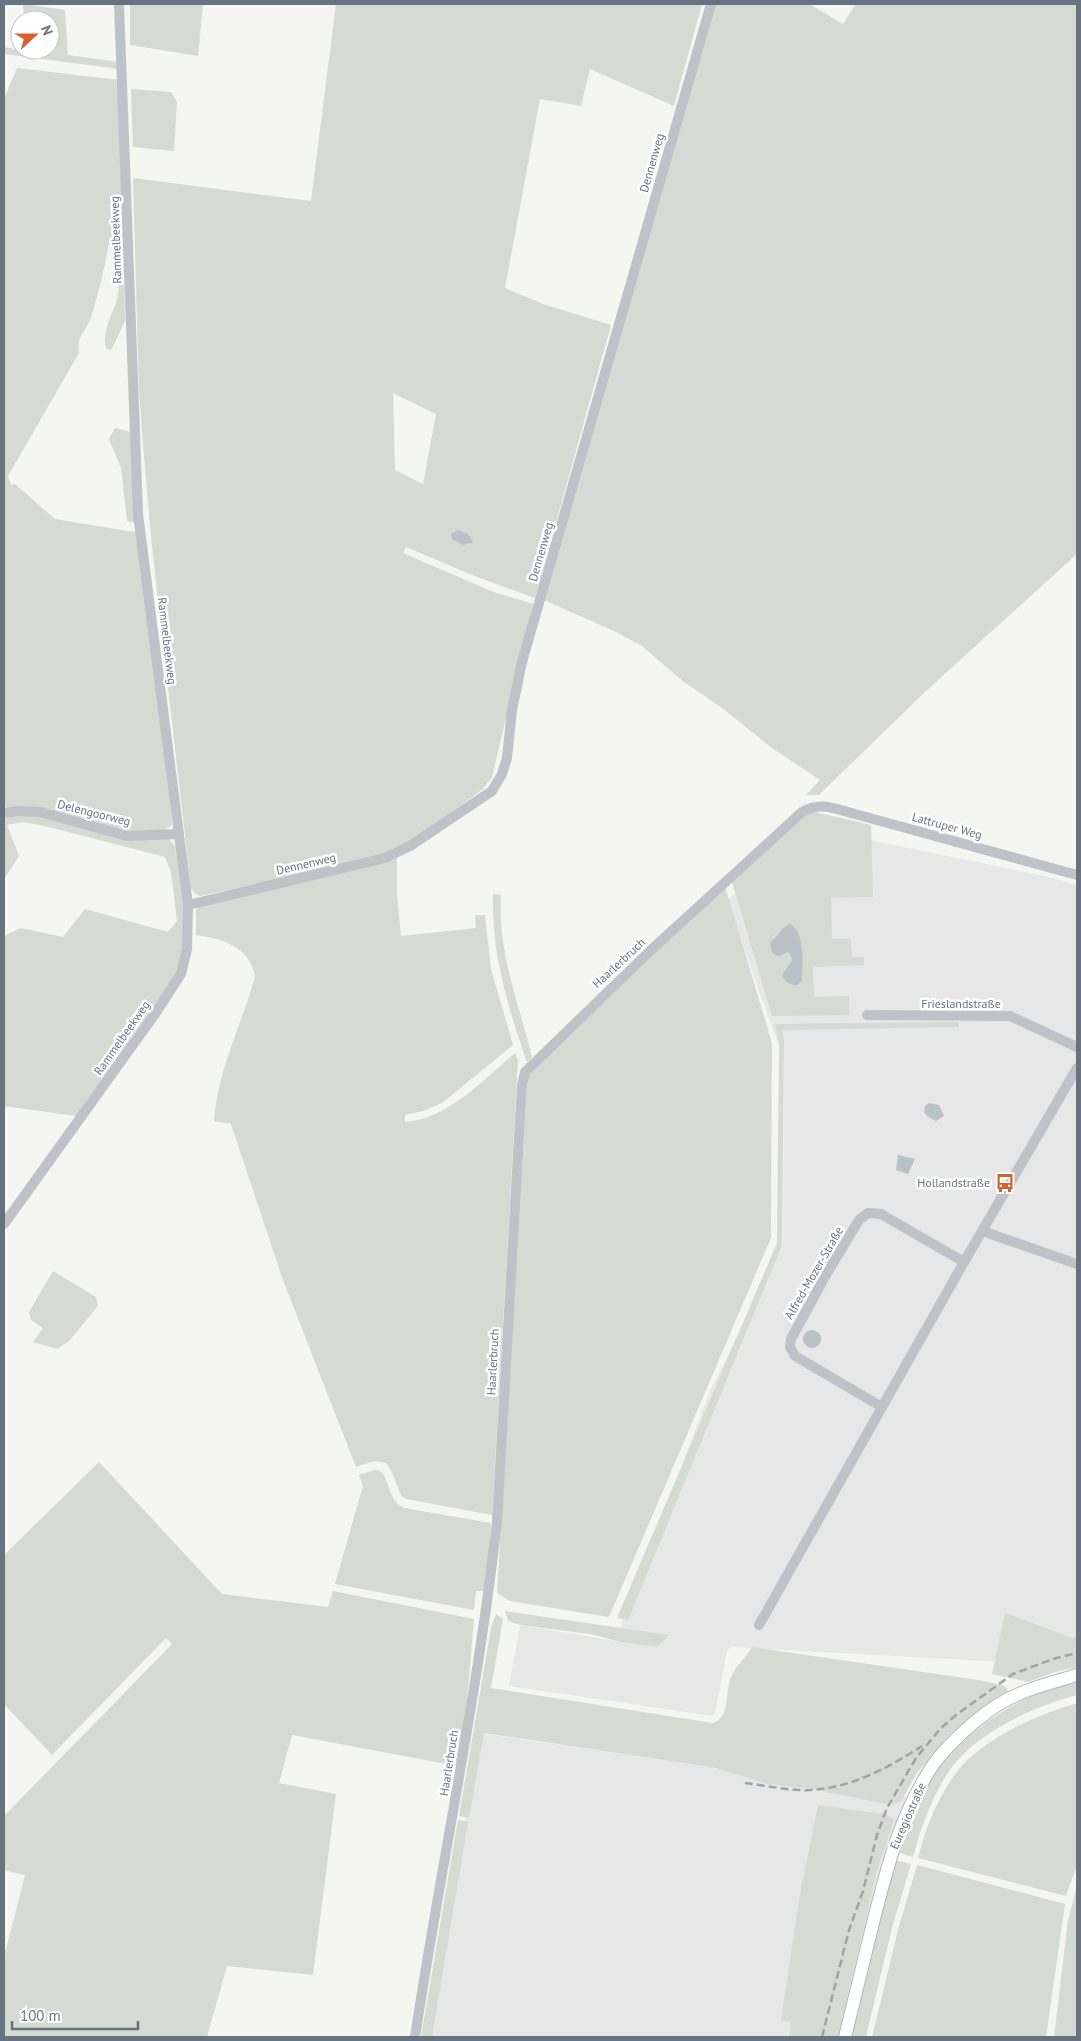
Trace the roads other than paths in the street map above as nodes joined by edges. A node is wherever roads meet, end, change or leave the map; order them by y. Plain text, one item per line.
1 (119, 4) edge
2 (711, 4) edge
3 (810, 807) joint
4 (4, 813) edge
5 (179, 834) junction
6 (1077, 875) edge
7 (188, 905) junction
8 (867, 1015) dead end
9 (1077, 1047) edge
10 (1077, 1068) edge
11 (4, 1224) edge
12 (982, 1230) junction
13 (964, 1262) junction
14 (1077, 1264) edge
15 (882, 1407) junction
16 (759, 1625) dead end
17 (1077, 1675) edge
18 (415, 2037) edge
19 (844, 2037) edge

1 - 5 street, Rammelbeekweg
2 - 7 street, Dennenweg
3 - 6 street, Lattruper Weg
3 - 18 street, Haarlerbruch
4 - 5 street, Delengoorweg
5 - 7 street, Rammelbeekweg
7 - 11 street, Rammelbeekweg
8 - 9 street, Frieslandstraße
10 - 12 street
12 - 13 street
12 - 14 street
13 - 15 street
13 - 15 street, Alfred-Mozer-Straße
15 - 16 street
17 - 19 main road, Euregiostraße

